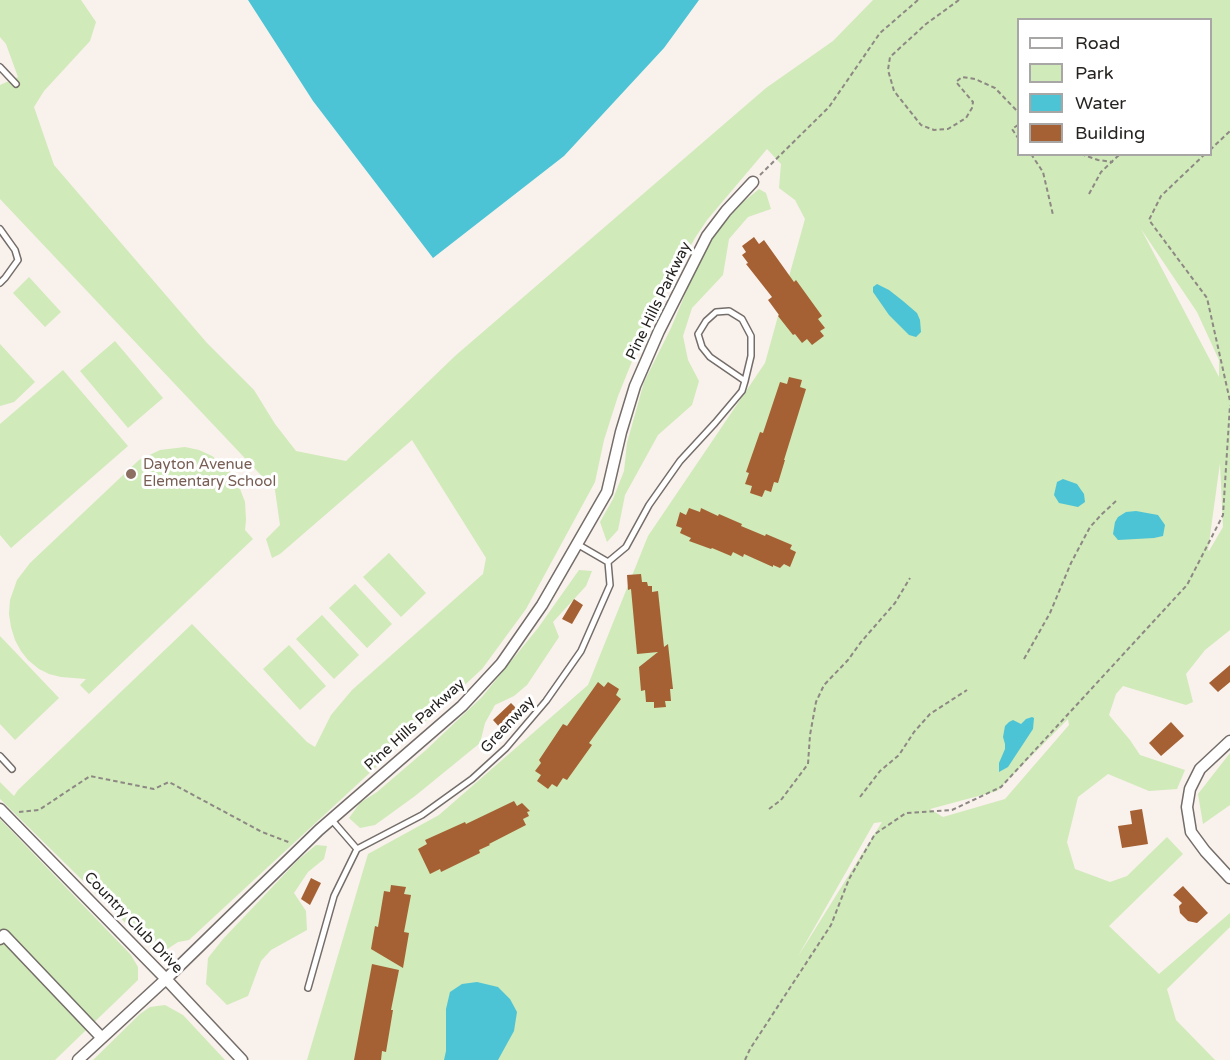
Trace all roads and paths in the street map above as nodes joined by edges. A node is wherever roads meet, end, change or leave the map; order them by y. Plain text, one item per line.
1 (918, 0) edge
2 (959, 0) edge
3 (0, 67) edge
4 (16, 84) dead end
5 (1017, 111) edge
6 (1017, 125) edge
7 (1230, 131) edge
8 (1017, 136) edge
9 (1212, 148) edge
10 (1032, 156) edge
11 (1086, 156) edge
12 (1118, 156) edge
13 (1203, 156) edge
14 (1113, 162) junction
15 (753, 182) joint
16 (1089, 194) dead end
17 (1053, 215) dead end
18 (0, 229) edge
19 (0, 283) edge
20 (745, 381) junction
21 (1230, 403) edge
22 (1116, 501) dead end
23 (577, 544) junction
24 (608, 562) junction
25 (910, 578) dead end
26 (1024, 659) dead end
27 (967, 690) dead end
28 (1230, 741) edge
29 (0, 756) edge
30 (12, 769) dead end
31 (860, 797) dead end
32 (769, 809) dead end
33 (2, 811) edge
34 (331, 819) junction
35 (301, 847) junction
36 (357, 849) junction
37 (1230, 878) edge
38 (0, 939) edge
39 (166, 979) junction
40 (308, 988) dead end
41 (102, 1038) junction
42 (78, 1060) edge
43 (242, 1060) edge
44 (745, 1060) edge

1 - 15 path
2 - 5 path
3 - 4 lane
6 - 8 path
7 - 9 path
10 - 17 path
11 - 14 path
12 - 14 path
13 - 21 path
14 - 16 path
15 - 23 street, Pine Hills Parkway
18 - 19 lane
20 - 20 lane
20 - 24 lane
21 - 44 path
22 - 26 path
23 - 24 lane
23 - 34 street, Pine Hills Parkway
24 - 36 lane, Greenway
25 - 32 path
27 - 31 path
28 - 37 street
29 - 30 lane
33 - 35 path
33 - 39 street, Country Club Drive
34 - 35 street, Pine Hills Parkway
34 - 36 lane
35 - 39 street, Pine Hills Parkway
36 - 40 lane
38 - 41 street
39 - 41 street, Pine Hills Parkway
39 - 43 street, Country Club Drive
41 - 42 street, Pine Hills Parkway

